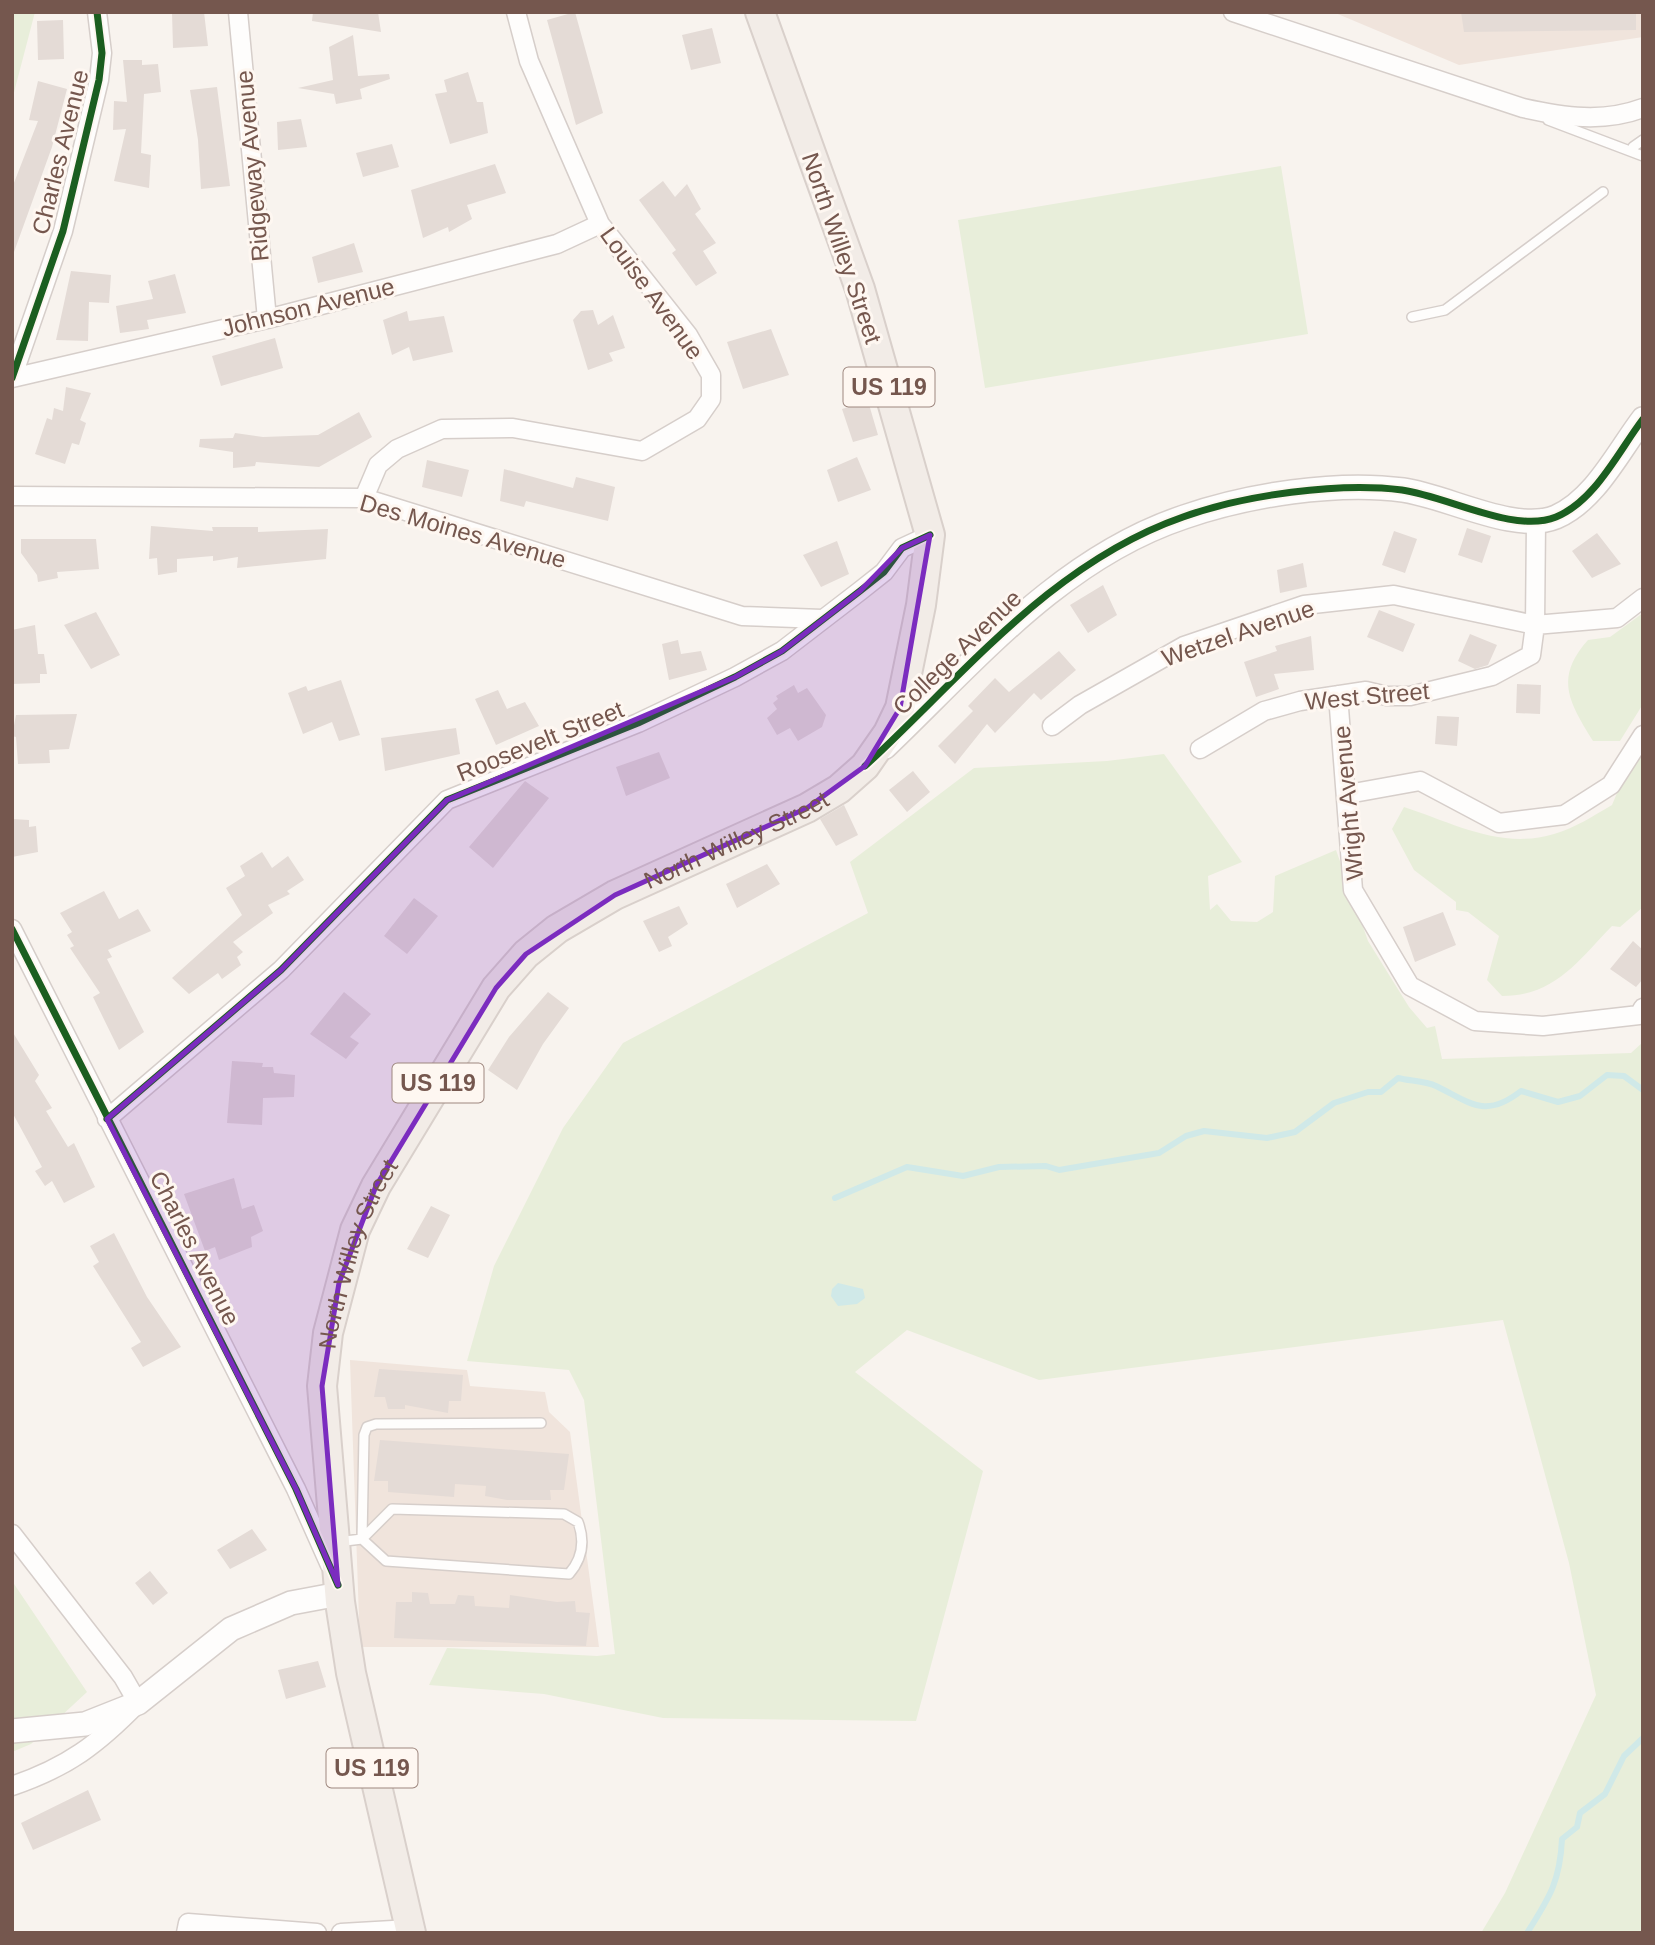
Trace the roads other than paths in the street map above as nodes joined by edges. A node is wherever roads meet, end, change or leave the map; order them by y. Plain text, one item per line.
1 (97, 12) edge
2 (238, 12) edge
3 (516, 12) edge
4 (760, 12) edge
5 (1233, 12) edge
6 (1501, 101) junction
7 (1643, 108) edge
8 (1643, 141) edge
9 (1633, 148) dead end
10 (1642, 157) edge
11 (1603, 192) dead end
12 (600, 224) junction
13 (1412, 317) dead end
14 (267, 319) junction
15 (12, 378) edge
16 (1643, 419) edge
17 (12, 496) edge
18 (364, 498) junction
19 (1536, 522) junction
20 (930, 535) junction
21 (1643, 598) edge
22 (822, 619) junction
23 (1535, 625) junction
24 (1339, 695) junction
25 (1052, 726) dead end
26 (1643, 735) edge
27 (1200, 749) dead end
28 (865, 766) junction
29 (1348, 794) junction
30 (12, 929) edge
31 (1643, 1008) edge
32 (107, 1119) junction
33 (541, 1423) dead end
34 (12, 1534) edge
35 (349, 1541) junction
36 (339, 1594) junction
37 (138, 1703) junction
38 (12, 1731) edge
39 (12, 1786) edge
40 (187, 1928) edge
41 (410, 1931) edge
42 (317, 1933) edge
43 (341, 1933) edge

1 - 15 street, Charles Avenue
2 - 14 street, Ridgeway Avenue
3 - 12 street, Louise Avenue
4 - 20 main road, North Willey Street / US 119
5 - 6 street
6 - 7 street
6 - 10 lane
8 - 9 lane
11 - 13 lane
12 - 14 street, Johnson Avenue
12 - 18 street, Louise Avenue
14 - 15 street, Johnson Avenue
16 - 19 street, College Avenue
17 - 18 street, Des Moines Avenue
18 - 22 street, Des Moines Avenue
19 - 23 street, West Street
19 - 28 street, College Avenue
20 - 22 street, Roosevelt Street
20 - 28 main road, North Willey Street / US 119
21 - 23 street, Wetzel Avenue
22 - 32 street, Roosevelt Street
23 - 24 street, West Street
23 - 25 street, Wetzel Avenue
24 - 27 street, West Street
24 - 29 street, Wright Avenue
26 - 29 street
28 - 35 main road, North Willey Street / US 119
29 - 31 street, Wright Avenue
30 - 32 street, Charles Avenue
32 - 36 street, Charles Avenue
33 - 35 lane
34 - 37 street
35 - 35 lane
35 - 36 main road, North Willey Street / US 119
36 - 37 street
36 - 41 main road, US 119
37 - 38 street
37 - 39 street
40 - 42 street
41 - 43 street

